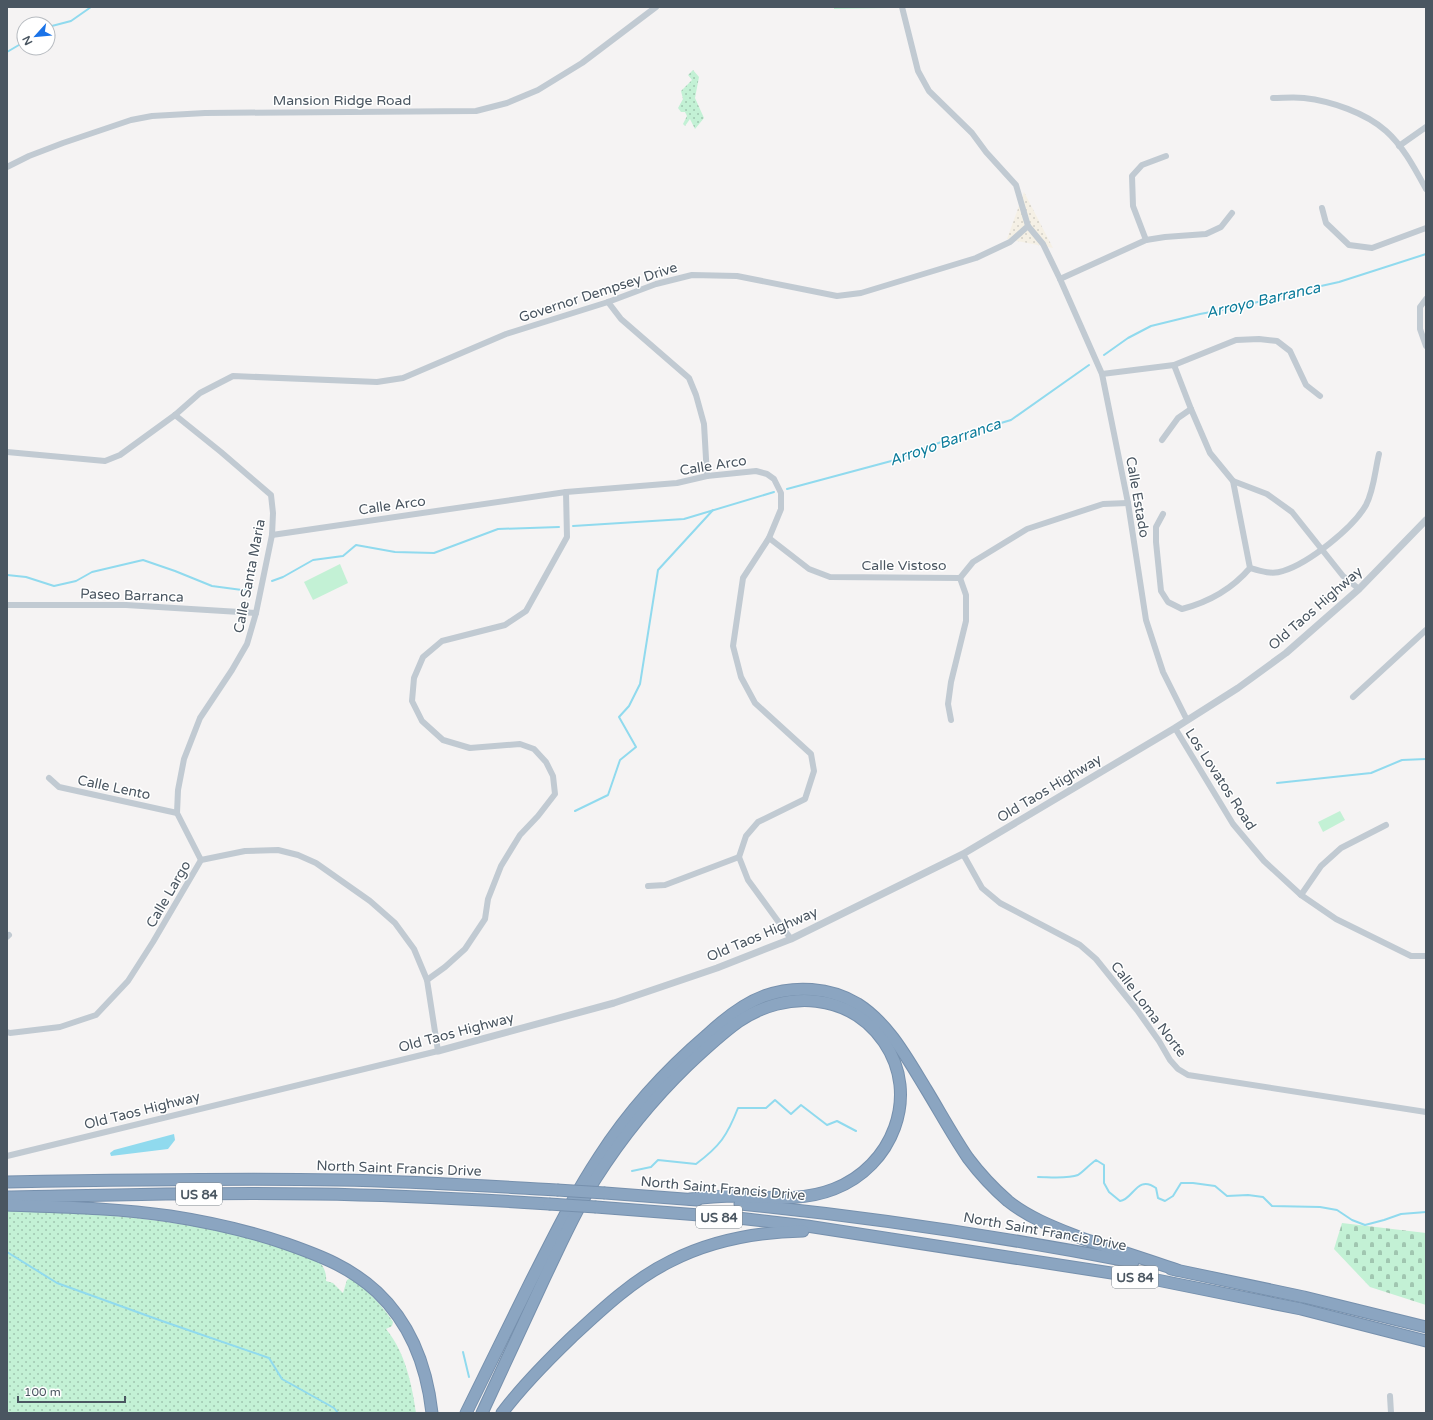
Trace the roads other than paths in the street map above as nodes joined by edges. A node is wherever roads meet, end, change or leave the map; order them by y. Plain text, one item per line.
1 (656, 7) edge
2 (902, 7) edge
3 (1273, 98) dead end
4 (1426, 128) edge
5 (1399, 146) junction
6 (1166, 156) dead end
7 (7, 167) edge
8 (1426, 189) edge
9 (1322, 208) dead end
10 (1232, 213) dead end
11 (1028, 226) junction
12 (1426, 228) edge
13 (1146, 240) junction
14 (1060, 279) junction
15 (1426, 299) edge
16 (608, 302) junction
17 (1426, 346) edge
18 (1174, 365) junction
19 (1102, 374) junction
20 (1320, 396) dead end
21 (1191, 409) junction
22 (175, 414) junction
23 (1162, 440) dead end
24 (7, 452) edge
25 (1378, 454) dead end
26 (706, 476) junction
27 (1233, 481) junction
28 (566, 492) junction
29 (1128, 503) junction
30 (1163, 514) dead end
31 (1426, 520) edge
32 (272, 535) junction
33 (769, 538) junction
34 (1322, 550) junction
35 (1250, 568) junction
36 (960, 578) junction
37 (1359, 589) junction
38 (7, 605) edge
39 (256, 613) junction
40 (1426, 630) edge
41 (1353, 696) dead end
42 (951, 720) dead end
43 (1187, 720) junction
44 (1175, 728) junction
45 (49, 778) dead end
46 (177, 813) junction
47 (1386, 825) dead end
48 (963, 854) junction
49 (739, 857) junction
50 (201, 860) junction
51 (648, 886) dead end
52 (1301, 894) junction
53 (791, 939) junction
54 (1426, 956) edge
55 (427, 980) junction
56 (7, 1032) edge
57 (438, 1051) junction
58 (1426, 1112) edge
59 (7, 1156) edge
60 (7, 1182) edge
61 (7, 1197) edge
62 (690, 1199) junction
63 (7, 1205) edge
64 (842, 1230) junction
65 (1177, 1270) junction
66 (1426, 1327) edge
67 (1426, 1341) edge
68 (1390, 1396) dead end
69 (432, 1413) edge
70 (466, 1413) edge
71 (482, 1413) edge
72 (502, 1413) edge
73 (1391, 1413) edge

1 - 7 street, Mansion Ridge Road
2 - 11 street
3 - 5 street
4 - 5 street
5 - 8 street
6 - 13 street
9 - 12 street
10 - 13 street
11 - 14 street, Calle Estado
11 - 16 street, Governor Dempsey Drive
13 - 14 street
14 - 19 street, Calle Estado
15 - 17 street
16 - 22 street, Governor Dempsey Drive
16 - 26 street
18 - 19 street
18 - 20 street
18 - 21 street
19 - 29 street, Calle Estado
21 - 23 street
21 - 27 street
22 - 24 street, Governor Dempsey Drive
22 - 32 street, Calle Santa Maria
25 - 34 street
26 - 28 street, Calle Arco
26 - 33 street, Calle Arco
27 - 34 street
27 - 35 street
28 - 32 street, Calle Arco
28 - 55 street
29 - 36 street, Calle Vistoso
29 - 43 street, Calle Estado
30 - 35 street
31 - 37 street, Old Taos Highway
32 - 39 street, Calle Santa Maria
33 - 36 street, Calle Vistoso
33 - 49 street, Calle Arco
34 - 35 street
34 - 37 street
36 - 42 street
37 - 43 street, Old Taos Highway
38 - 39 street, Paseo Barranca
39 - 46 street, Calle Santa Maria
40 - 41 street
43 - 44 street, Old Taos Highway
44 - 48 street, Old Taos Highway
44 - 52 street, Los Lovatos Road
45 - 46 street, Calle Lento
46 - 50 street, Calle Santa Maria
47 - 52 street
48 - 53 street, Old Taos Highway
48 - 58 street, Calle Loma Norte
49 - 51 street
49 - 53 street
50 - 55 street, Calle Largo
50 - 56 street, Calle Largo
52 - 54 street, Los Lovatos Road
53 - 57 street, Old Taos Highway
55 - 57 street, Calle Largo
57 - 59 street, Old Taos Highway
60 - 62 highway, North Saint Francis Drive / US 84, bridge
61 - 64 highway, North Saint Francis Drive / US 84, bridge
62 - 65 highway, North Saint Francis Drive / US 84
62 - 71 highway
63 - 69 highway
64 - 67 highway, North Saint Francis Drive / US 84
64 - 72 highway
65 - 66 highway, North Saint Francis Drive / US 84
65 - 70 highway
68 - 73 street

